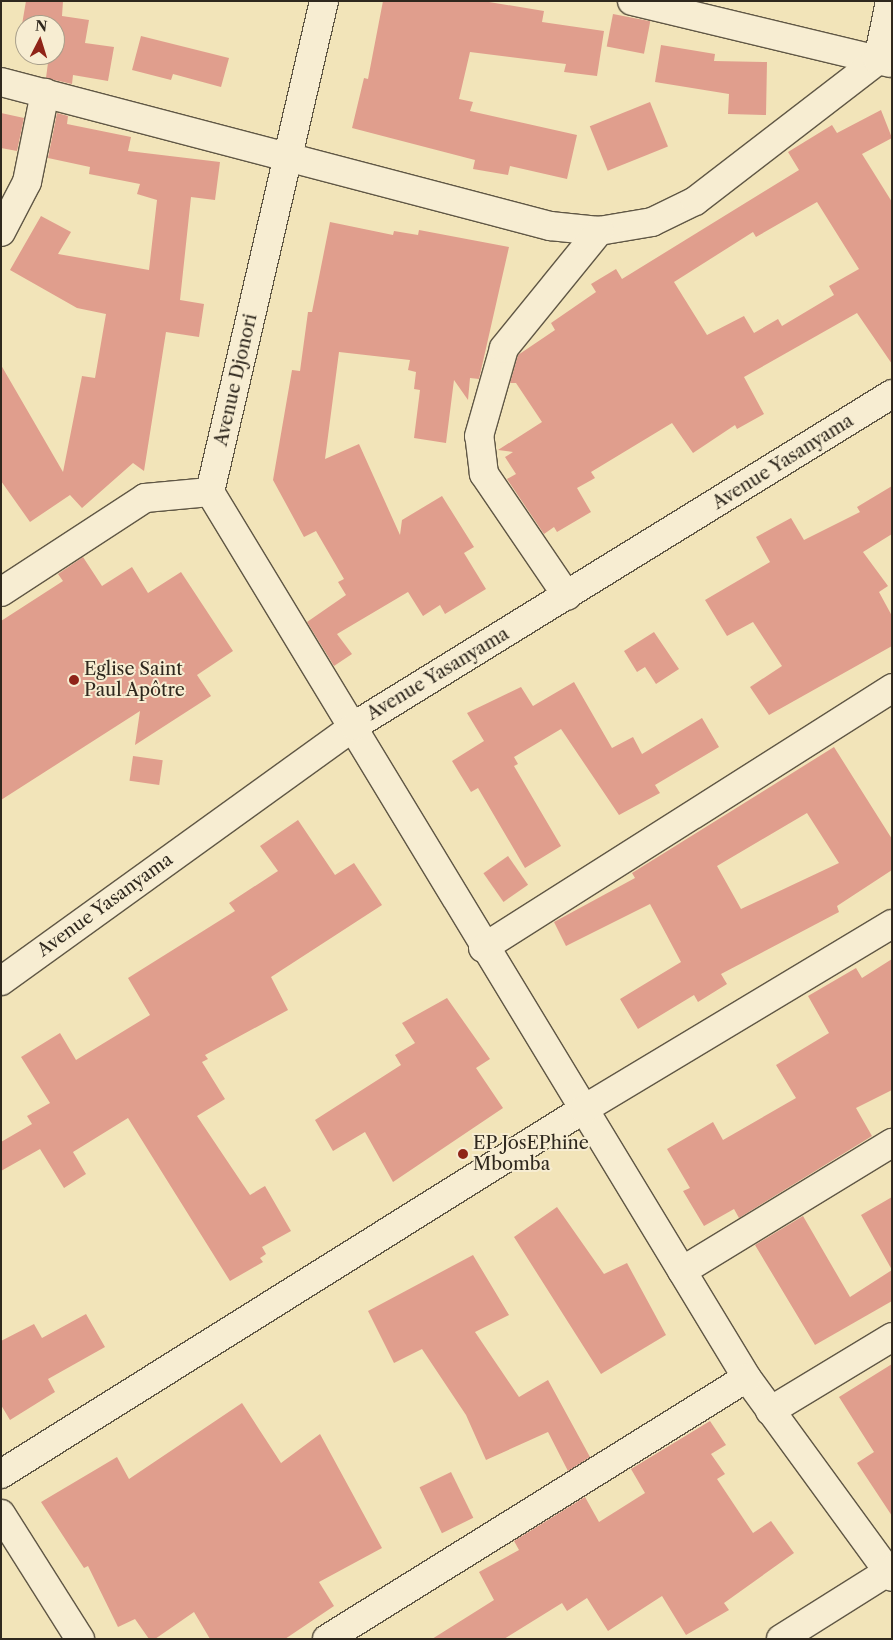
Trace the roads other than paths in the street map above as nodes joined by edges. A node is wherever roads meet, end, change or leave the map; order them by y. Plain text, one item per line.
1 (324, 1) edge
2 (632, 1) edge
3 (890, 1) edge
4 (885, 62) edge
5 (1, 82) edge
6 (46, 93) junction
7 (287, 158) junction
8 (599, 231) junction
9 (1, 232) edge
10 (892, 394) edge
11 (210, 492) junction
12 (4, 582) edge
13 (567, 596) junction
14 (892, 688) edge
15 (354, 726) junction
16 (892, 924) edge
17 (483, 948) junction
18 (1, 981) edge
19 (584, 1109) junction
20 (892, 1143) edge
21 (682, 1271) junction
22 (892, 1337) edge
23 (747, 1378) junction
24 (770, 1412) junction
25 (1, 1474) edge
26 (1, 1514) edge
27 (890, 1572) edge
28 (80, 1639) edge
29 (327, 1639) edge
30 (780, 1639) edge

1 - 7 street, Avenue Djonori
2 - 4 street
3 - 4 street
4 - 8 street
5 - 6 street
6 - 7 street
6 - 9 street
7 - 8 street
7 - 11 street, Avenue Djonori
8 - 13 street
10 - 13 street, Avenue Yasanyama
11 - 12 street
11 - 15 street
13 - 15 street, Avenue Yasanyama
14 - 17 street
15 - 17 street
15 - 18 street, Avenue Yasanyama
16 - 19 street
17 - 19 street
19 - 21 street
19 - 25 street
20 - 21 street
21 - 23 street
22 - 24 street
23 - 24 street
23 - 29 street
24 - 27 street
26 - 28 street
27 - 30 street

